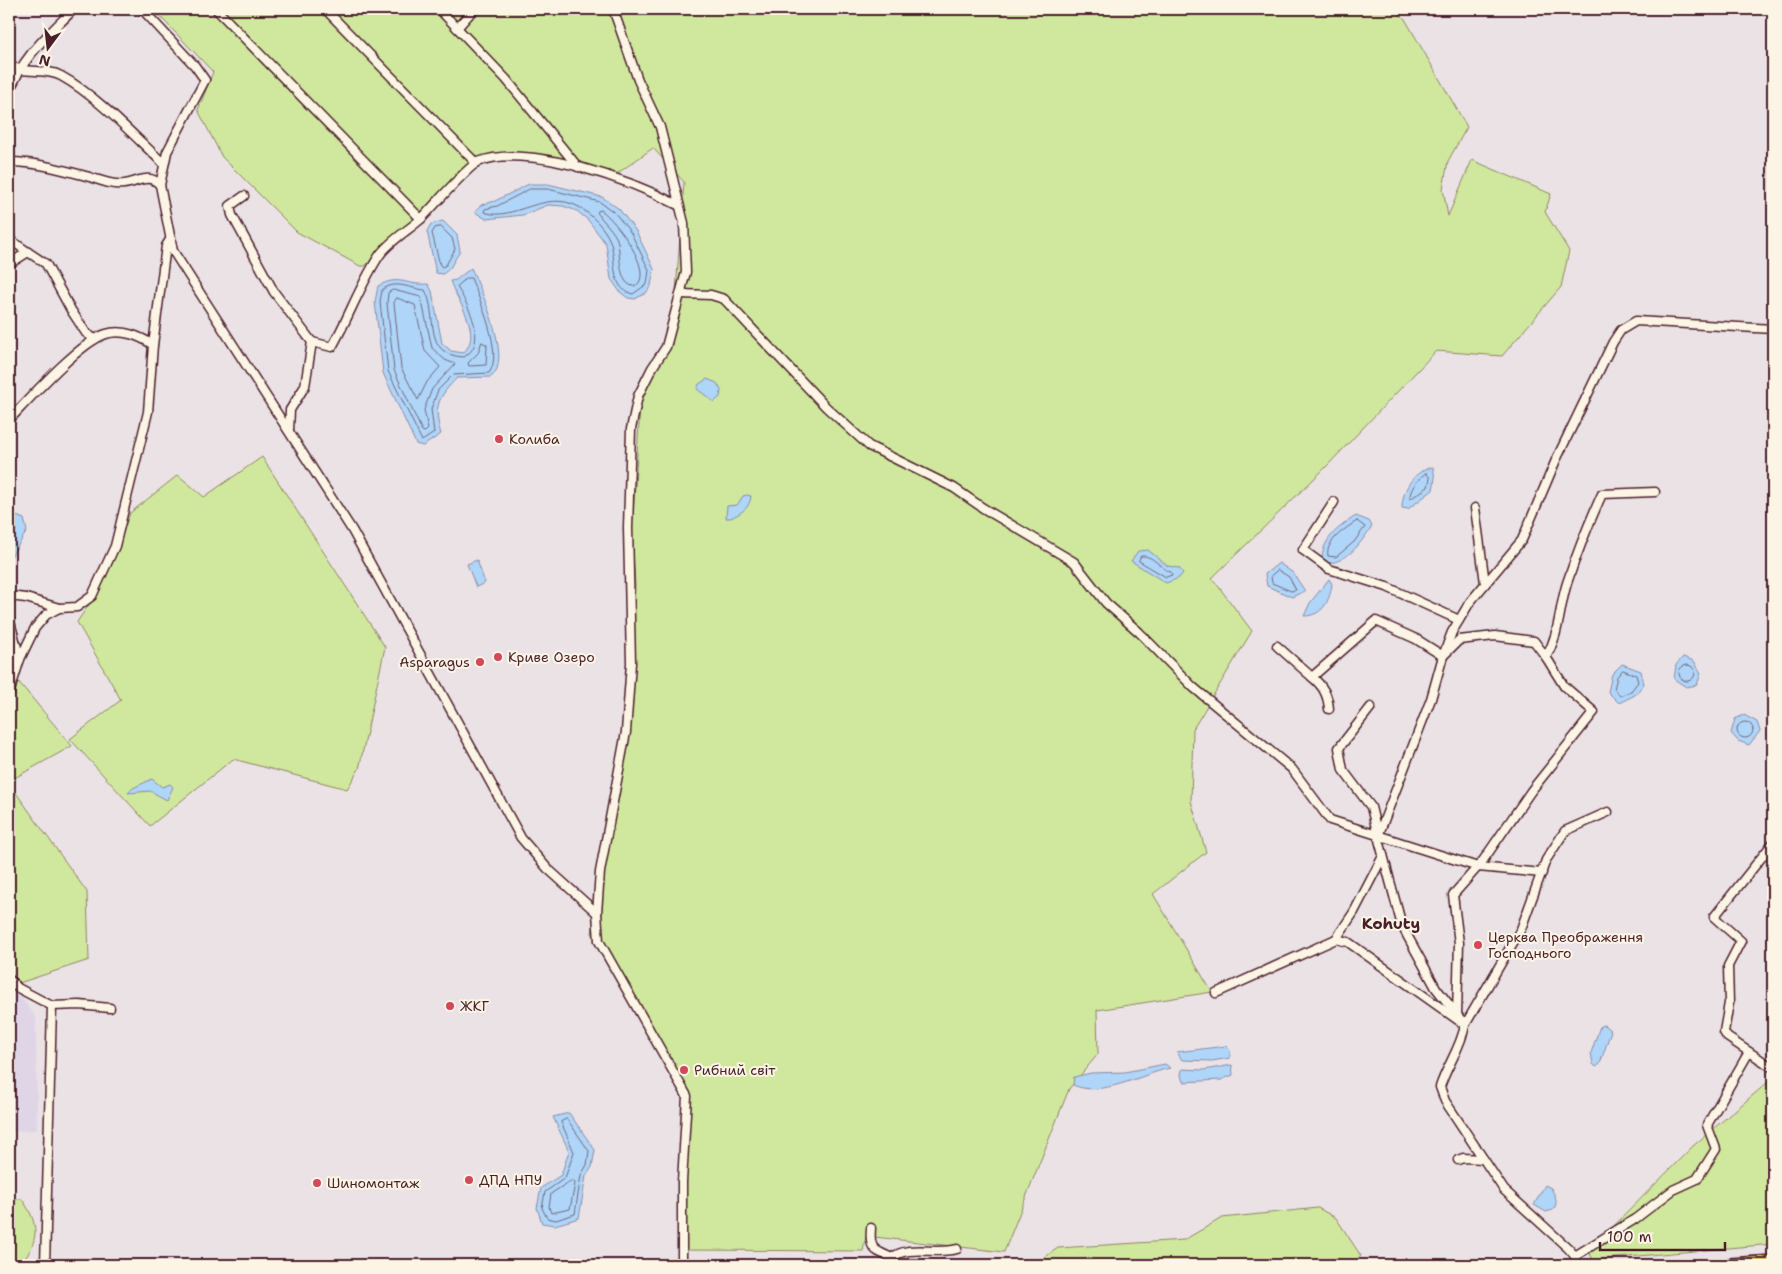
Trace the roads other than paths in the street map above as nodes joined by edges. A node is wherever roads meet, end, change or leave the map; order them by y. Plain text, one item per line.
1 (74, 9) edge
2 (142, 9) edge
3 (216, 9) edge
4 (325, 9) edge
5 (439, 9) edge
6 (474, 9) edge
7 (613, 9) edge
8 (457, 28) junction
9 (9, 65) edge
10 (18, 70) junction
11 (9, 94) edge
12 (9, 162) edge
13 (476, 163) junction
14 (164, 164) junction
15 (578, 167) junction
16 (160, 185) junction
17 (244, 196) dead end
18 (678, 205) junction
19 (421, 219) junction
20 (171, 238) junction
21 (9, 239) edge
22 (28, 252) junction
23 (9, 264) edge
24 (681, 294) junction
25 (1773, 329) edge
26 (95, 340) junction
27 (312, 342) junction
28 (153, 345) junction
29 (9, 420) edge
30 (289, 430) junction
31 (1655, 492) dead end
32 (1334, 502) dead end
33 (1475, 508) dead end
34 (1485, 583) junction
35 (9, 596) edge
36 (59, 608) junction
37 (9, 618) edge
38 (1459, 620) junction
39 (1276, 646) dead end
40 (1443, 656) junction
41 (1546, 656) junction
42 (20, 659) junction
43 (1312, 677) junction
44 (9, 694) edge
45 (1371, 707) dead end
46 (1329, 709) dead end
47 (1608, 812) dead end
48 (1378, 836) junction
49 (1773, 843) edge
50 (1383, 856) junction
51 (1478, 867) junction
52 (1542, 874) junction
53 (597, 913) junction
54 (1336, 939) junction
55 (9, 979) edge
56 (1216, 993) dead end
57 (52, 1006) junction
58 (110, 1008) dead end
59 (1457, 1014) junction
60 (1465, 1025) junction
61 (1749, 1052) junction
62 (1773, 1068) edge
63 (1484, 1159) junction
64 (1458, 1160) dead end
65 (871, 1228) dead end
66 (957, 1249) dead end
67 (1575, 1256) junction
68 (892, 1262) edge
69 (1773, 1262) edge
70 (45, 1265) edge
71 (682, 1265) edge
72 (1576, 1265) edge
73 (1730, 1265) edge

1 - 10 street
2 - 14 street
3 - 19 street
4 - 13 street
5 - 8 street
6 - 8 street
7 - 18 street
8 - 15 street
9 - 10 street
10 - 11 street
10 - 14 street
12 - 16 street
13 - 15 street
13 - 19 street
14 - 16 street
15 - 18 street
16 - 20 street
17 - 27 street
18 - 24 street
19 - 27 street
20 - 28 street
20 - 30 street
21 - 22 street
22 - 23 street
22 - 26 street
24 - 48 street
24 - 53 street
25 - 34 street
26 - 28 street
26 - 29 street
27 - 30 street
28 - 36 street
30 - 53 street
31 - 41 street
32 - 38 street
33 - 34 street
34 - 38 street
35 - 36 street
36 - 42 street
37 - 42 street
38 - 40 street
39 - 43 street
40 - 41 street
40 - 43 street
40 - 48 street
41 - 51 street
42 - 44 street
43 - 46 street
45 - 48 street
47 - 52 street
48 - 50 street
48 - 51 street
49 - 61 street
50 - 54 street
50 - 59 street
51 - 52 street
51 - 59 street
52 - 60 street
53 - 71 street
54 - 56 street
54 - 60 street
55 - 57 street
57 - 58 street
57 - 70 street
59 - 60 street
60 - 63 street
61 - 62 street
61 - 67 street
63 - 64 street
63 - 67 street
65 - 68 street
66 - 68 street
67 - 72 street
69 - 73 highway

